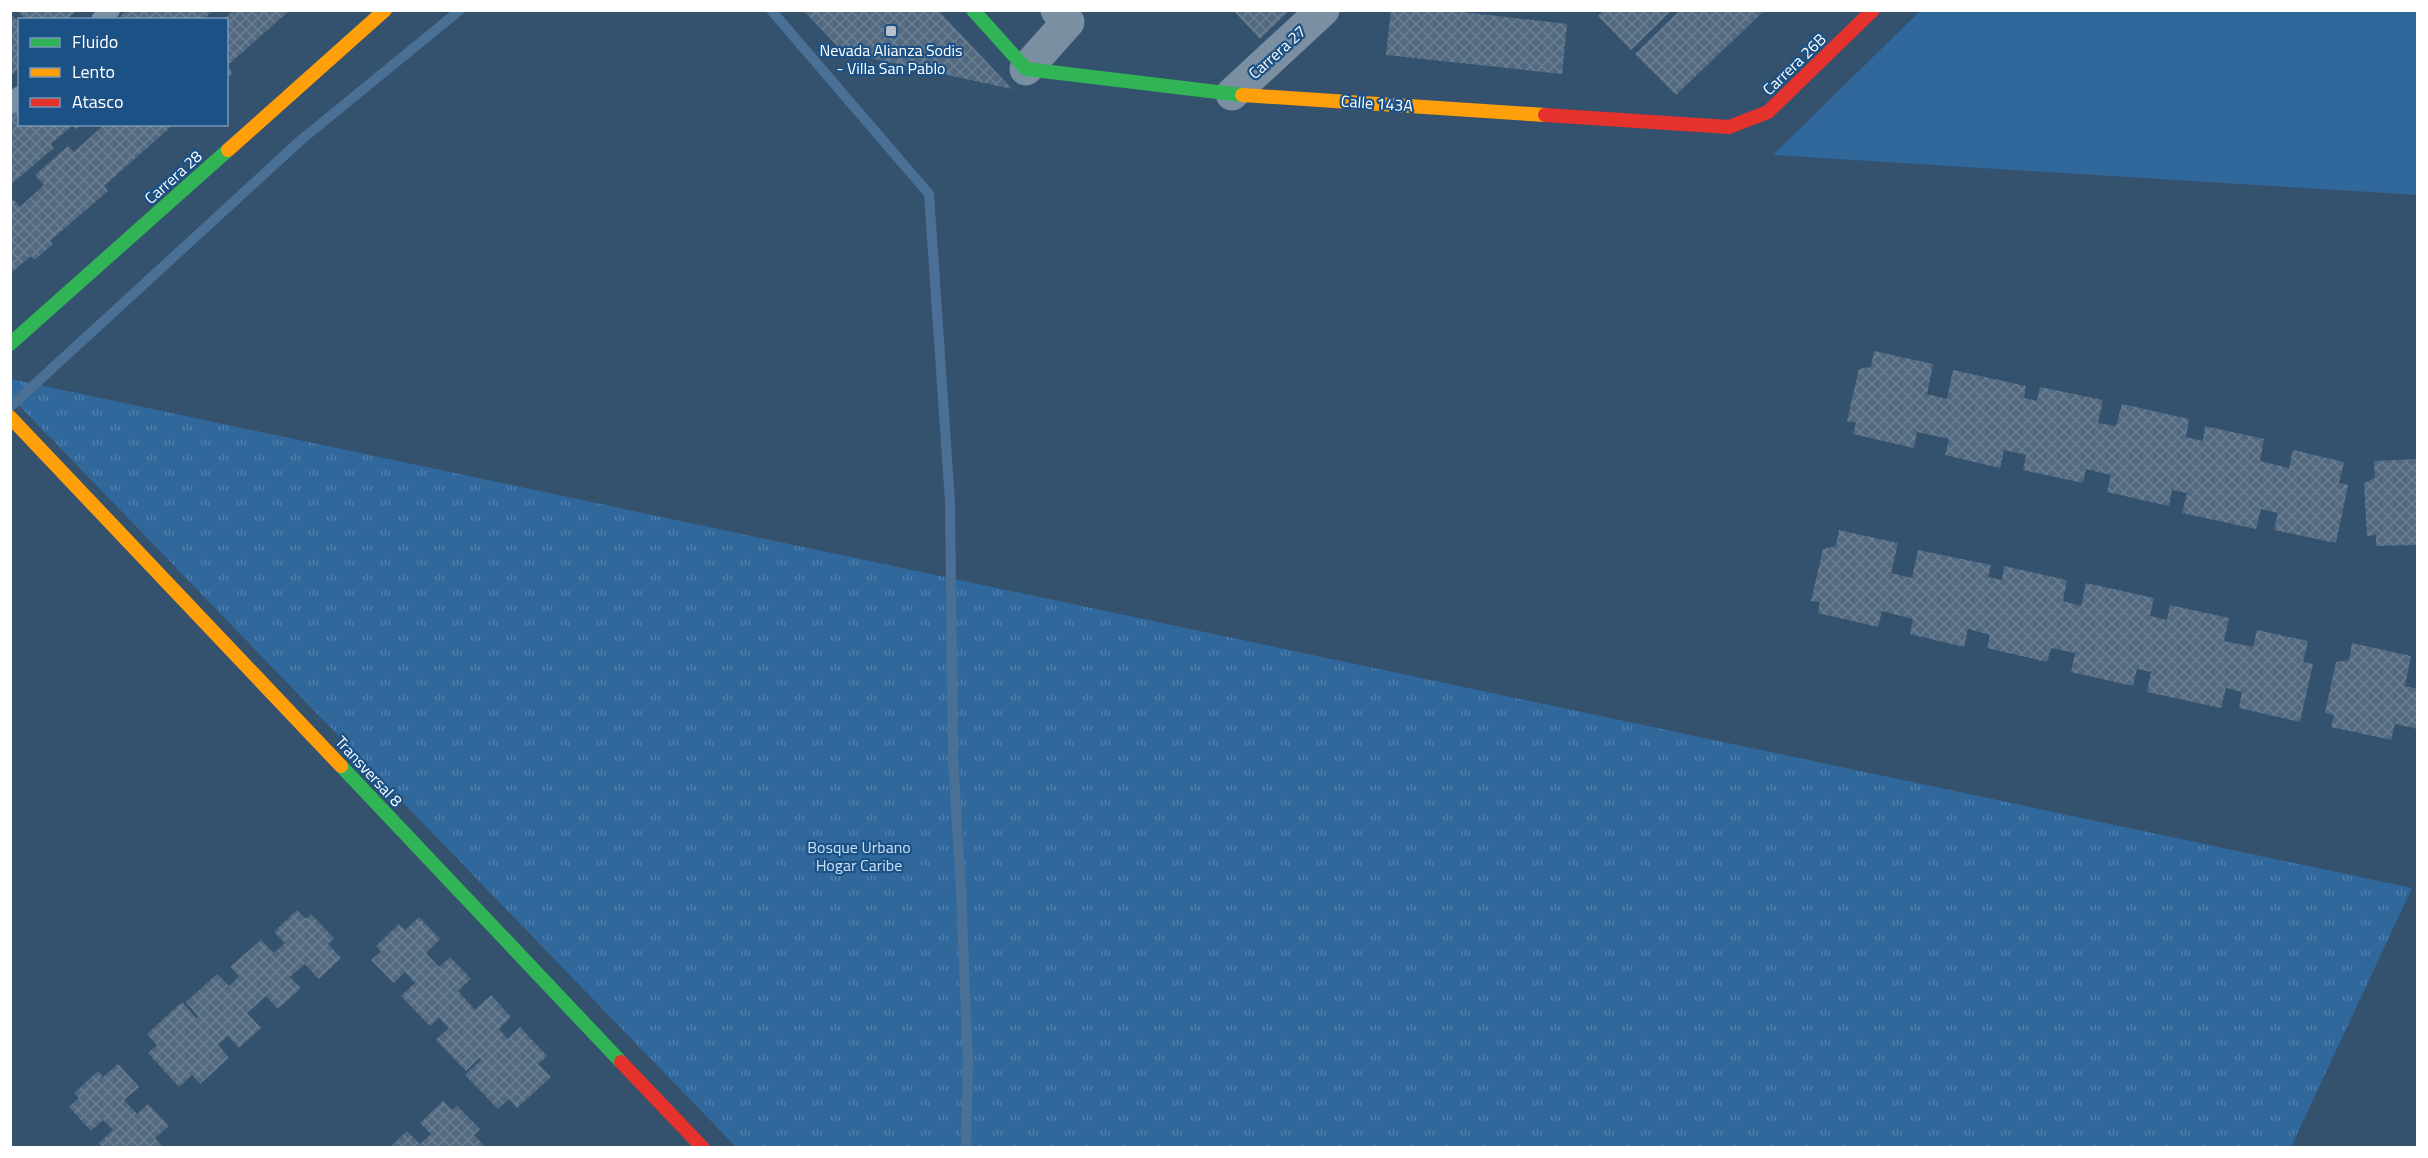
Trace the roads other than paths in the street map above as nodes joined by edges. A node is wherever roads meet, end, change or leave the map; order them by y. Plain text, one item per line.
1 (385, 10) edge
2 (973, 10) edge
3 (1057, 10) edge
4 (1323, 10) edge
5 (1873, 10) edge
6 (1026, 69) junction
7 (1232, 94) junction
8 (1729, 127) joint
9 (10, 344) edge
10 (13, 420) edge
11 (703, 1148) edge

1 - 9 street, Carrera 28
2 - 6 street
3 - 6 street
4 - 7 street, Carrera 27
5 - 8 street, Carrera 26B
6 - 7 street, Calle 143A
7 - 8 street, Calle 143A
10 - 11 street, Transversal 8

